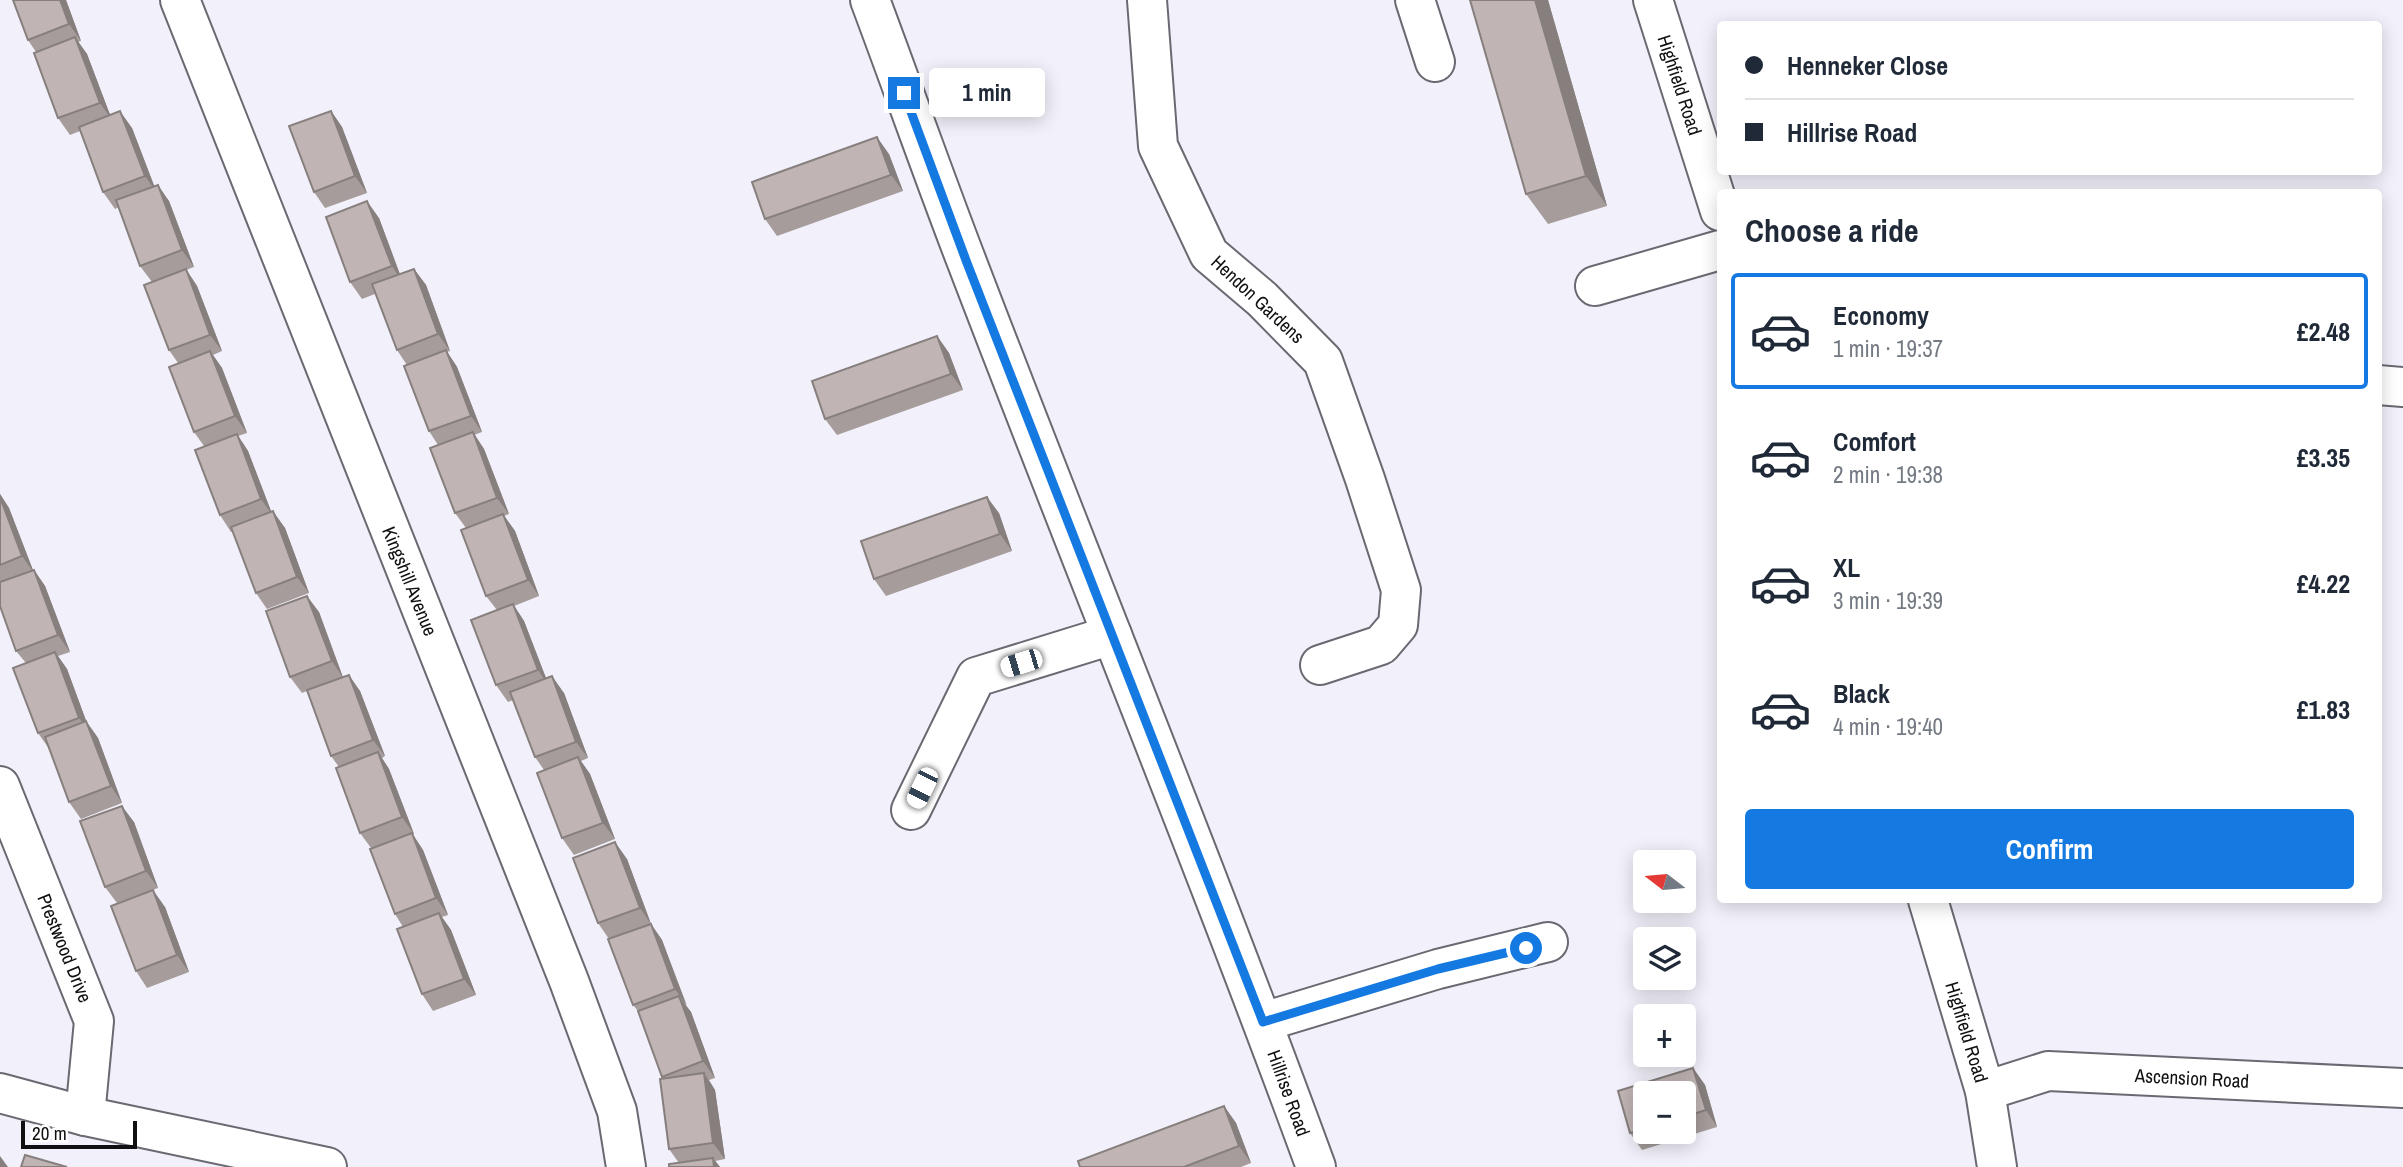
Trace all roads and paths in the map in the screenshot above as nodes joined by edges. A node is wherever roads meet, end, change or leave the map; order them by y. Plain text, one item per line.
1 (180, 0) edge
2 (870, 0) edge
3 (1147, 0) edge
4 (1415, 0) edge
5 (1653, 0) edge
6 (1435, 62) dead end
7 (1717, 202) edge
8 (1717, 251) edge
9 (1595, 286) dead end
10 (2382, 385) edge
11 (2403, 387) edge
12 (1112, 635) junction
13 (1320, 665) dead end
14 (0, 786) edge
15 (911, 810) dead end
16 (1929, 903) edge
17 (1548, 942) dead end
18 (1263, 1022) junction
19 (2403, 1088) edge
20 (1984, 1091) junction
21 (0, 1093) edge
22 (85, 1116) junction
23 (327, 1167) edge
24 (625, 1167) edge
25 (1316, 1167) edge
26 (1997, 1167) edge

1 - 24 street, Kingshill Avenue
2 - 12 street, Hillrise Road
3 - 13 street, Hendon Gardens
4 - 6 street
5 - 7 street, Highfield Road
8 - 9 street
10 - 11 street
12 - 15 street
12 - 18 street, Hillrise Road
14 - 22 street, Prestwood Drive
16 - 20 street, Highfield Road
17 - 18 street
18 - 25 street, Hillrise Road
19 - 20 street, Ascension Road
20 - 26 street, Highfield Road
21 - 22 street
22 - 23 street

